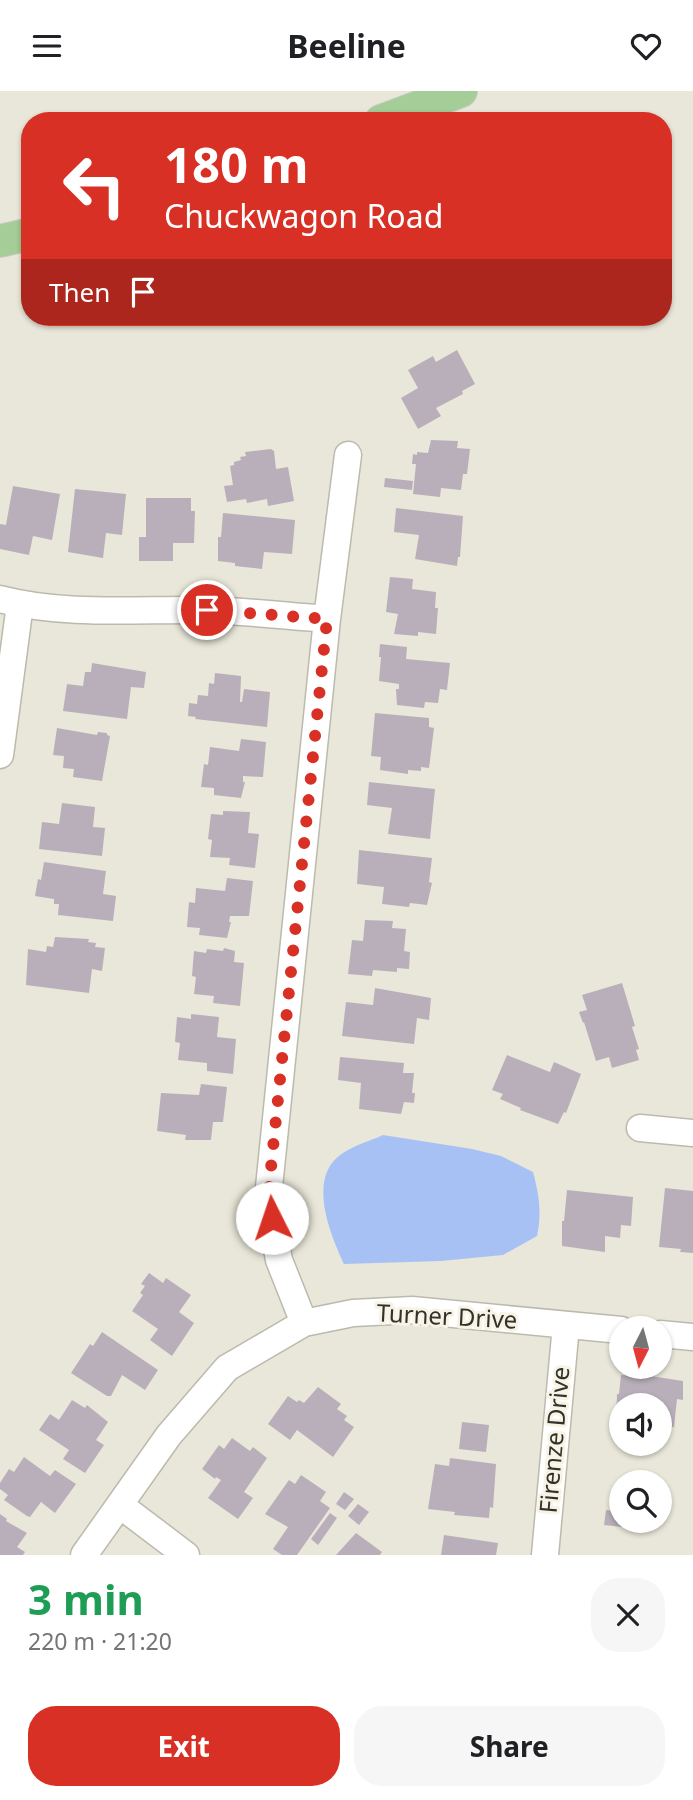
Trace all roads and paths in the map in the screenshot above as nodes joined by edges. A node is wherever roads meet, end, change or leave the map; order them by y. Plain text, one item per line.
1 (461, 91) edge
2 (404, 112) edge
3 (21, 236) edge
4 (0, 241) edge
5 (348, 455) dead end
6 (10, 602) edge
7 (327, 619) junction
8 (0, 755) edge
9 (640, 1128) dead end
10 (693, 1133) edge
11 (304, 1323) junction
12 (566, 1325) junction
13 (609, 1329) edge
14 (672, 1335) edge
15 (693, 1337) edge
16 (120, 1505) junction
17 (84, 1555) edge
18 (186, 1555) edge
19 (545, 1555) edge

1 - 2 main road
3 - 4 main road
5 - 7 street
6 - 7 street
6 - 8 street
7 - 11 street
9 - 10 street
11 - 12 street, Turner Drive
11 - 16 street, Turner Drive
12 - 13 street, Turner Drive
12 - 19 street, Firenze Drive
14 - 15 street
16 - 17 street, Turner Drive
16 - 18 street

